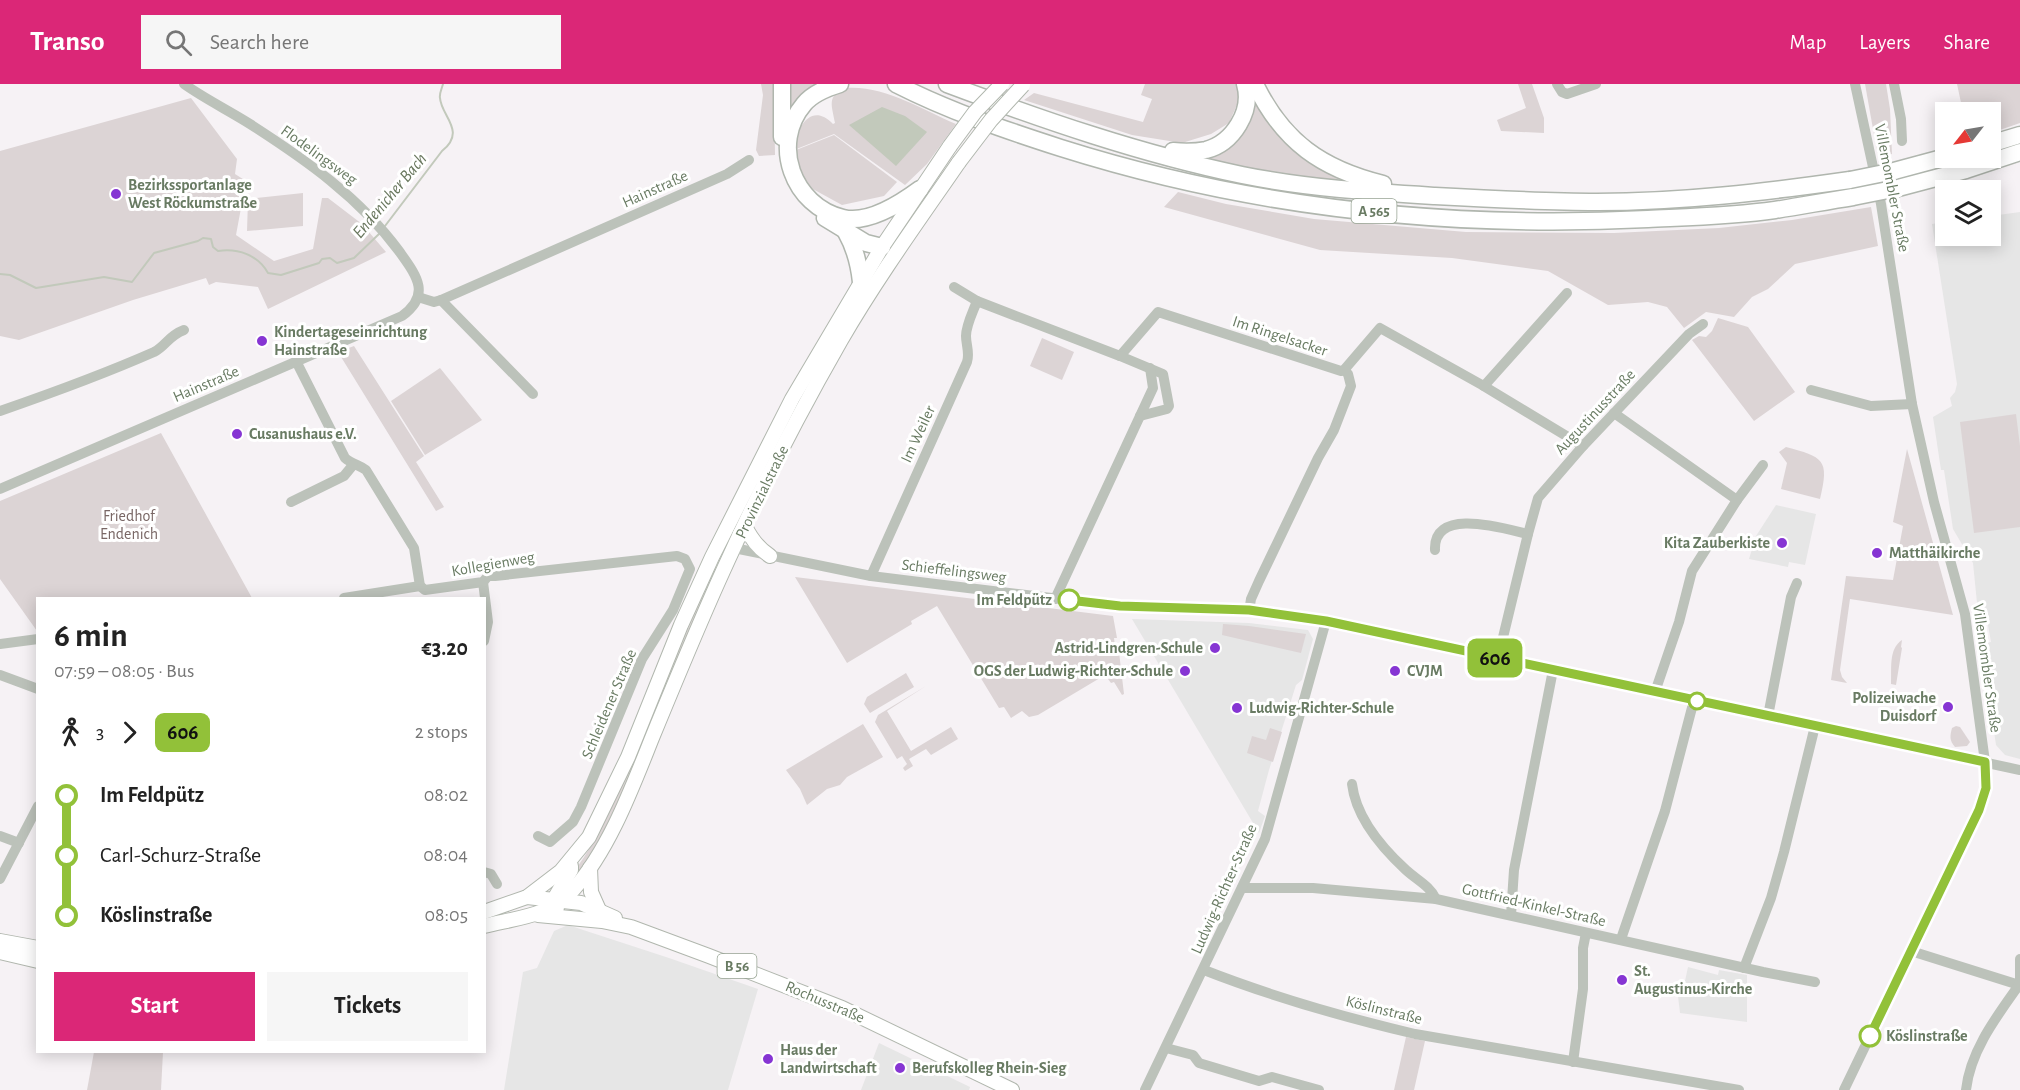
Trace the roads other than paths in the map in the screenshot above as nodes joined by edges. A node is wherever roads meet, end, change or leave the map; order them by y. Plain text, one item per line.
1 (184, 84) edge
2 (782, 84) edge
3 (840, 84) edge
4 (880, 84) edge
5 (947, 84) edge
6 (1002, 84) edge
7 (1024, 84) edge
8 (1245, 84) edge
9 (1255, 84) edge
10 (1557, 84) edge
11 (1596, 84) edge
12 (1855, 84) edge
13 (1894, 84) edge
14 (904, 88) edge
15 (2020, 135) edge
16 (785, 137) junction
17 (1902, 141) dead end
18 (2001, 141) edge
19 (1133, 147) junction
20 (2020, 152) edge
21 (749, 160) dead end
22 (1935, 162) edge
23 (1896, 180) junction
24 (920, 189) junction
25 (1425, 195) junction
26 (845, 225) junction
27 (882, 247) junction
28 (901, 247) junction
29 (886, 270) junction
30 (861, 282) junction
31 (954, 287) dead end
32 (1567, 292) dead end
33 (418, 297) junction
34 (441, 300) junction
35 (977, 302) junction
36 (1703, 324) dead end
37 (184, 330) dead end
38 (1120, 356) junction
39 (296, 362) junction
40 (1150, 368) junction
41 (1344, 370) junction
42 (1484, 386) junction
43 (1811, 390) dead end
44 (533, 394) dead end
45 (1912, 404) junction
46 (0, 411) edge
47 (1614, 413) junction
48 (1140, 416) junction
49 (1583, 446) junction
50 (353, 465) junction
51 (1763, 465) dead end
52 (0, 489) edge
53 (1737, 500) junction
54 (291, 502) dead end
55 (730, 521) junction
56 (745, 526) junction
57 (1527, 534) junction
58 (734, 548) junction
59 (1435, 549) dead end
60 (770, 556) junction
61 (712, 557) junction
62 (685, 559) joint
63 (871, 576) junction
64 (483, 582) junction
65 (1797, 583) dead end
66 (420, 586) junction
67 (350, 597) edge
68 (485, 597) edge
69 (1055, 598) junction
70 (486, 605) edge
71 (1249, 610) junction
72 (1326, 621) junction
73 (486, 631) edge
74 (36, 639) edge
75 (0, 644) edge
76 (1498, 658) junction
77 (1553, 670) junction
78 (0, 675) edge
79 (36, 688) edge
80 (1655, 692) junction
81 (1694, 700) junction
82 (1768, 716) junction
83 (1815, 726) junction
84 (1985, 762) junction
85 (2020, 770) edge
86 (1352, 784) dead end
87 (36, 810) edge
88 (0, 836) edge
89 (538, 836) dead end
90 (19, 843) junction
91 (571, 860) junction
92 (590, 868) junction
93 (486, 873) edge
94 (0, 879) edge
95 (497, 884) dead end
96 (1242, 888) junction
97 (527, 897) junction
98 (1436, 899) junction
99 (558, 901) junction
100 (599, 910) junction
101 (486, 911) edge
102 (536, 915) junction
103 (1511, 915) junction
104 (565, 917) junction
105 (486, 926) edge
106 (631, 927) junction
107 (1586, 933) junction
108 (1621, 939) junction
109 (0, 941) edge
110 (36, 948) edge
111 (1911, 951) junction
112 (0, 952) edge
113 (2020, 958) edge
114 (36, 961) edge
115 (1744, 968) junction
116 (1204, 970) junction
117 (1815, 981) dead end
118 (2020, 986) edge
119 (1166, 1048) junction
120 (1573, 1062) junction
121 (1012, 1090) edge
122 (1145, 1090) edge
123 (1319, 1090) edge
124 (1739, 1090) edge
125 (1844, 1090) edge
126 (1966, 1090) edge

1 - 33 street, Flodelingsweg
2 - 16 highway
3 - 16 highway
4 - 14 highway
5 - 19 highway, A 565
6 - 24 main road, Provinzialstraße, bridge
7 - 28 main road, Provinzialstraße, bridge
8 - 19 highway
9 - 25 highway
10 - 11 street
12 - 45 street, Villemombler Straße
13 - 17 street, Villemombler Straße
14 - 23 highway, A 565, bridge
15 - 18 highway
16 - 26 highway
19 - 25 highway, A 565
20 - 23 highway, A 565
21 - 34 street, Hainstraße
22 - 23 highway, A 565
23 - 25 highway, A 565, bridge
24 - 26 highway
24 - 27 main road, Provinzialstraße
26 - 27 highway
26 - 30 highway
27 - 28 main road
27 - 29 main road
27 - 30 main road, Provinzialstraße
28 - 29 main road, Provinzialstraße
29 - 56 main road, Provinzialstraße
30 - 55 main road, Provinzialstraße
31 - 35 street
32 - 42 street
33 - 34 street
33 - 39 street, Hainstraße
34 - 44 street
35 - 38 street
35 - 63 street, Im Weiler
36 - 47 street, Augustinusstraße
37 - 46 street
38 - 40 street
38 - 41 street, Im Ringelsacker
39 - 50 street
39 - 52 street, Hainstraße
40 - 48 street
40 - 48 street
41 - 42 street, Im Ringelsacker
41 - 71 street
42 - 49 street, Im Ringelsacker
43 - 45 street
45 - 84 street, Villemombler Straße
47 - 49 street, Augustinusstraße
47 - 53 street
48 - 69 street
49 - 57 street, Augustinusstraße
50 - 54 street
50 - 66 street
51 - 53 street
53 - 80 street
55 - 58 main road
55 - 61 main road, Provinzialstraße
56 - 58 main road, Provinzialstraße
56 - 60 main road
57 - 59 street
57 - 76 street, Augustinusstraße
58 - 60 street, Schieffelingsweg
58 - 61 main road
58 - 92 main road, Provinzialstraße
60 - 63 street, Schieffelingsweg
61 - 91 main road, Provinzialstraße
62 - 64 street, Kollegienweg
62 - 89 street, Schleidener Straße
63 - 69 street, Schieffelingsweg
64 - 66 street, Kollegienweg
64 - 68 street
65 - 82 street
66 - 67 street, Kollegienweg
69 - 71 street, Schieffelingsweg
70 - 73 street
71 - 72 street, Schieffelingsweg
72 - 76 street, Schieffelingsweg
72 - 96 street, Ludwig-Richter-Straße
74 - 75 street
76 - 77 street, Schieffelingsweg
77 - 80 street, Schieffelingsweg
77 - 103 street
78 - 79 street
80 - 81 street, Schieffelingsweg
81 - 82 street, Schieffelingsweg
81 - 108 street
82 - 83 street, Schieffelingsweg
83 - 84 street, Schieffelingsweg
83 - 115 street
84 - 85 street, Schieffelingsweg
84 - 111 street, Villemombler Straße
86 - 98 street
87 - 90 street
88 - 90 street
90 - 94 street
91 - 97 main road, Provinzialstraße
91 - 99 main road
92 - 99 main road, Provinzialstraße
92 - 100 main road
93 - 95 street
96 - 98 street, Gottfried-Kinkel-Straße
96 - 116 street, Ludwig-Richter-Straße
97 - 99 main road, Rochusstraße / B 56
97 - 101 main road, B 56
98 - 103 street, Gottfried-Kinkel-Straße
99 - 100 main road, Rochusstraße / B 56
99 - 102 main road, Provinzialstraße
99 - 104 main road
100 - 106 main road, Rochusstraße / B 56
102 - 104 main road, Rochusstraße / B 56
102 - 105 main road, B 56
103 - 107 street, Gottfried-Kinkel-Straße
104 - 106 main road, Rochusstraße / B 56
106 - 121 main road, Rochusstraße / B 56
107 - 108 street, Gottfried-Kinkel-Straße
107 - 120 street
108 - 115 street, Gottfried-Kinkel-Straße
109 - 110 main road
111 - 118 street
111 - 125 street, Villemombler Straße
112 - 114 main road
113 - 118 street
115 - 117 street, Gottfried-Kinkel-Straße
116 - 119 street, Ludwig-Richter-Straße
116 - 120 street, Köslinstraße
118 - 126 street
119 - 122 street, Ludwig-Richter-Straße
119 - 123 street
120 - 124 street, Köslinstraße

